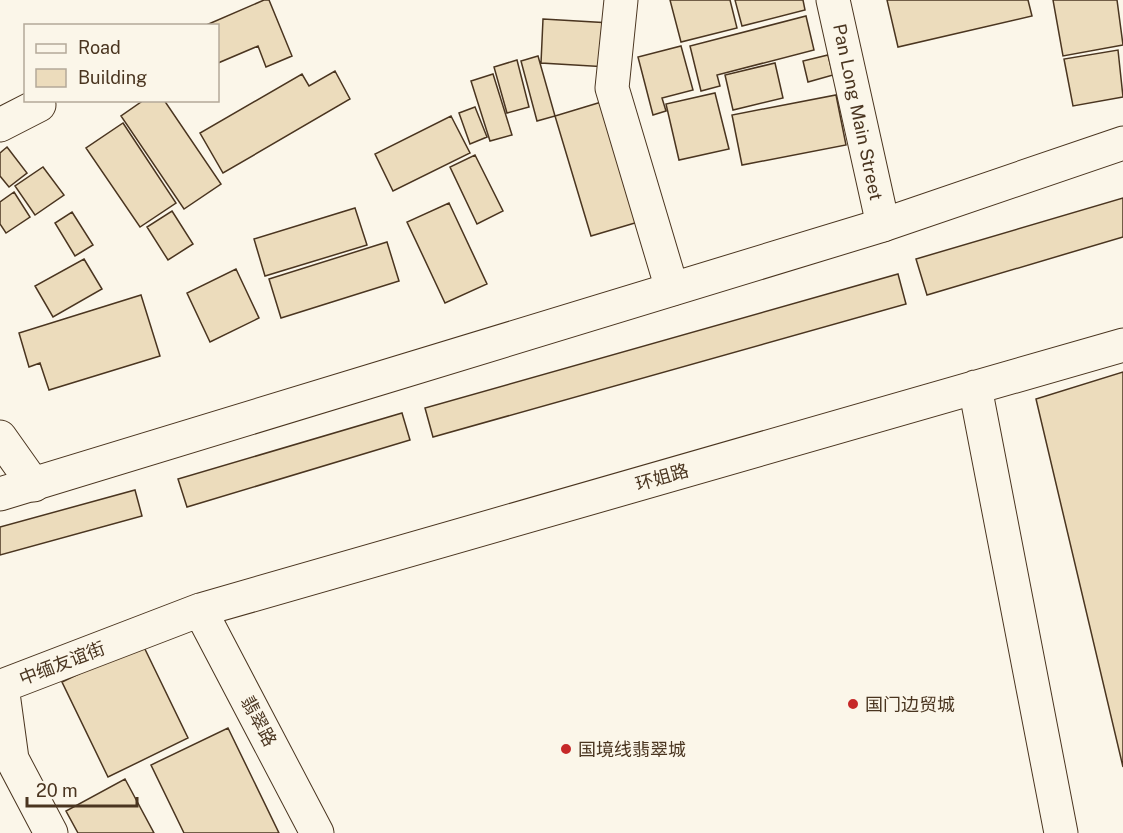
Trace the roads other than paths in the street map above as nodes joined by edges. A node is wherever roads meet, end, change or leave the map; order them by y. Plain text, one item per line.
1 (621, 0) edge
2 (833, 0) edge
3 (39, 105) dead end
4 (0, 125) edge
5 (1123, 143) edge
6 (883, 225) junction
7 (672, 289) junction
8 (1123, 345) edge
9 (975, 387) junction
10 (0, 437) edge
11 (34, 485) junction
12 (0, 494) edge
13 (200, 610) junction
14 (51, 833) edge
15 (317, 833) edge
16 (1061, 833) edge

1 - 7 main road
2 - 6 main road, Pan Long Main Street
3 - 4 main road
5 - 6 main road
6 - 7 main road
7 - 11 main road
8 - 9 main road, 环姐路
9 - 13 main road, 环姐路
9 - 16 main road
10 - 11 main road
11 - 12 main road
13 - 14 main road, 中缅友谊街
13 - 15 main road, 翡翠路

